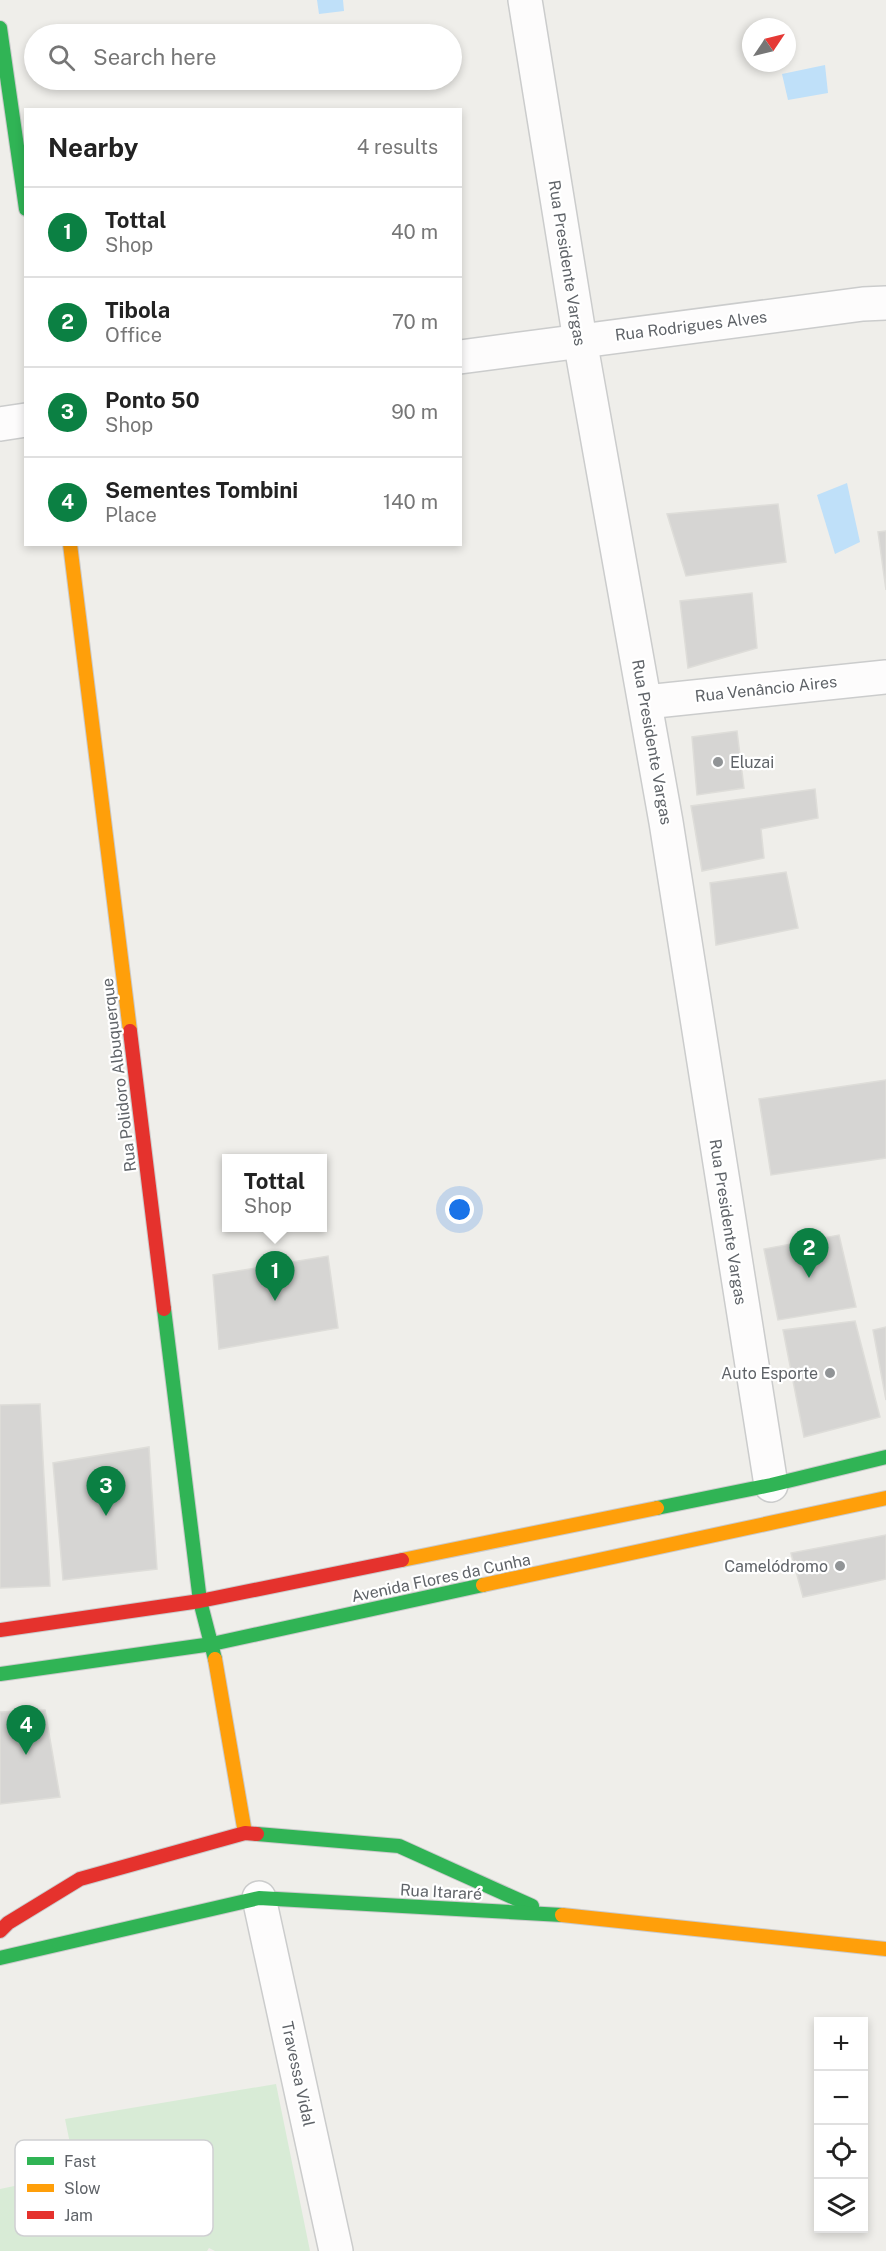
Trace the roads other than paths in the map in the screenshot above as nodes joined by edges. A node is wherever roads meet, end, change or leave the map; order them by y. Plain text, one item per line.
1 (525, 0) edge
2 (0, 28) edge
3 (24, 195) edge
4 (886, 303) edge
5 (580, 340) junction
6 (462, 357) edge
7 (24, 420) edge
8 (0, 424) edge
9 (70, 546) edge
10 (886, 677) edge
11 (646, 702) junction
12 (886, 1456) edge
13 (771, 1485) junction
14 (886, 1498) edge
15 (200, 1601) junction
16 (0, 1630) edge
17 (212, 1644) junction
18 (0, 1674) edge
19 (245, 1833) junction
20 (259, 1898) junction
21 (550, 1914) junction
22 (0, 1931) edge
23 (886, 1949) edge
24 (0, 1958) edge
25 (336, 2251) edge

1 - 5 street, Rua Presidente Vargas
2 - 3 street
4 - 5 street, Rua Rodrigues Alves
5 - 6 street, Rua Rodrigues Alves
5 - 11 street, Rua Presidente Vargas
7 - 8 street
9 - 15 street, Rua Polidoro Albuquerque
10 - 11 street, Rua Venâncio Aires
11 - 13 street, Rua Presidente Vargas
12 - 13 street, Avenida Flores da Cunha
13 - 15 street, Avenida Flores da Cunha
14 - 17 street, Avenida Flores da Cunha
15 - 16 street, Avenida Flores da Cunha
15 - 17 street
17 - 18 street, Avenida Flores da Cunha
17 - 19 street
19 - 21 street
19 - 22 street
20 - 21 street, Rua Itararé
20 - 24 street, Rua Itararé
20 - 25 street, Travessa Vidal
21 - 23 street, Rua Itararé

